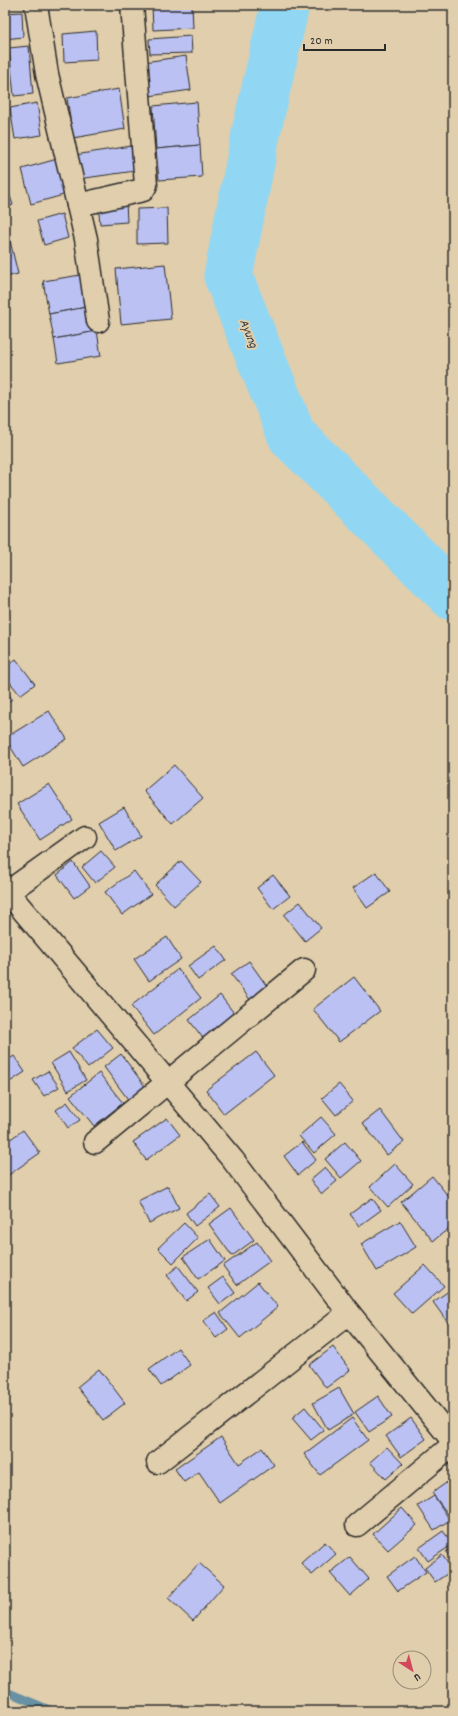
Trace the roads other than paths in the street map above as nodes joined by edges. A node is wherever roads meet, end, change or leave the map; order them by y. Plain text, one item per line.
1 (36, 5) edge
2 (132, 5) edge
3 (78, 205) junction
4 (98, 321) dead end
5 (85, 837) dead end
6 (6, 890) edge
7 (304, 970) dead end
8 (168, 1081) junction
9 (95, 1142) dead end
10 (349, 1313) junction
11 (453, 1441) edge
12 (453, 1445) edge
13 (158, 1462) dead end
14 (357, 1525) dead end

1 - 3 street
2 - 3 street
3 - 4 street
5 - 6 street
6 - 8 street
7 - 8 street
8 - 9 street
8 - 10 street
10 - 11 street
10 - 13 street
12 - 14 street

